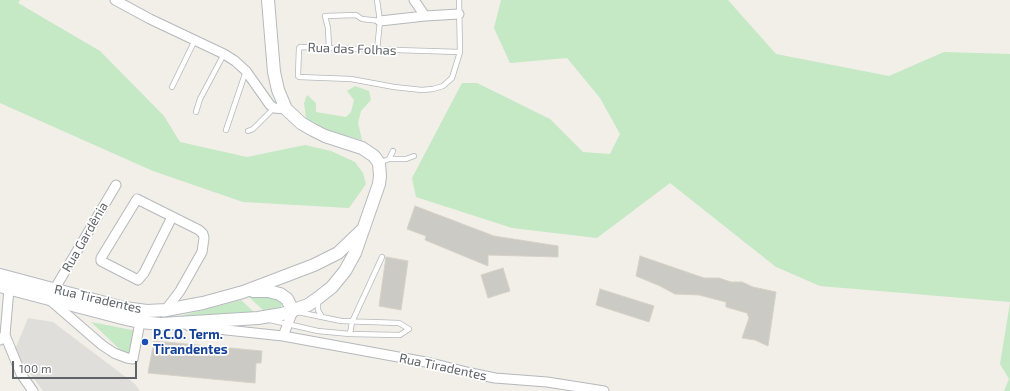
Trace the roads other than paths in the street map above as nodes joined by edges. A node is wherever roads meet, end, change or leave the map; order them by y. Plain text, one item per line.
1 (115, 0) edge
2 (377, 0) edge
3 (414, 0) edge
4 (458, 0) edge
5 (266, 1) edge
6 (459, 14) junction
7 (424, 16) junction
8 (380, 21) junction
9 (195, 40) junction
10 (329, 48) junction
11 (377, 50) junction
12 (460, 52) junction
13 (224, 54) junction
14 (246, 71) junction
15 (172, 87) dead end
16 (280, 108) junction
17 (196, 112) dead end
18 (226, 130) dead end
19 (248, 131) dead end
20 (393, 151) dead end
21 (414, 156) dead end
22 (384, 161) junction
23 (116, 185) dead end
24 (172, 217) junction
25 (362, 230) junction
26 (382, 257) dead end
27 (0, 275) edge
28 (180, 291) junction
29 (6, 292) edge
30 (243, 292) junction
31 (52, 294) junction
32 (318, 298) junction
33 (0, 306) edge
34 (187, 307) junction
35 (124, 308) junction
36 (166, 310) junction
37 (293, 311) junction
38 (322, 317) junction
39 (262, 318) junction
40 (140, 322) junction
41 (352, 322) junction
42 (170, 324) junction
43 (288, 324) junction
44 (350, 334) junction
45 (283, 336) junction
46 (2, 338) edge
47 (33, 391) edge
48 (604, 391) edge

1 - 9 street
2 - 8 lane
3 - 7 street
4 - 6 lane
5 - 16 street
6 - 7 street
6 - 12 lane
7 - 8 street
8 - 10 lane
8 - 11 lane
9 - 13 street
9 - 15 lane
10 - 11 lane, Rua das Folhas
10 - 12 lane, Rua das Folhas
11 - 12 lane, Rua das Folhas
13 - 14 street
13 - 17 lane
14 - 16 street
14 - 18 lane
16 - 19 lane
16 - 22 street
20 - 22 lane
21 - 22 lane
22 - 25 street, Rua Tiradentes
23 - 31 street, Rua Gardênia
24 - 24 street
24 - 28 street
25 - 30 street
25 - 32 street, Rua Tiradentes
26 - 41 lane
27 - 31 street, Rua Tiradentes
28 - 34 street
28 - 36 street
29 - 31 street, Rua Tiradentes
29 - 33 street
29 - 46 street
30 - 34 street, Rua Tiradentes
30 - 37 street
31 - 35 street, Rua Tiradentes
31 - 40 street, Rua Tiradentes
31 - 40 street, Rua Tiradentes
32 - 37 street, Rua Tiradentes
32 - 38 lane
34 - 36 street, Rua Tiradentes
35 - 36 street, Rua Tiradentes
35 - 40 street
36 - 40 street
37 - 38 lane
37 - 39 street, Rua Tiradentes
37 - 43 street
38 - 41 lane
39 - 42 street, Rua Tiradentes
39 - 43 lane, Rua Tiradentes
40 - 42 street, Rua Tiradentes
41 - 44 lane
41 - 44 lane, Rua Tiradentes
42 - 45 street, Rua Tiradentes
43 - 44 lane, Rua Tiradentes
43 - 45 street
45 - 48 street, Rua Tiradentes
46 - 47 street

